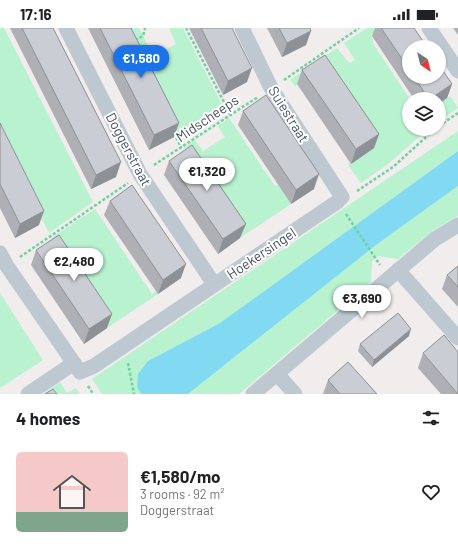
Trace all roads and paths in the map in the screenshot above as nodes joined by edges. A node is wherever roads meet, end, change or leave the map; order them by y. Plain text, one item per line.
1 (66, 28) edge
2 (145, 28) edge
3 (186, 28) edge
4 (242, 28) edge
5 (360, 28) edge
6 (429, 28) edge
7 (129, 43) edge
8 (458, 72) edge
9 (272, 88) junction
10 (458, 113) edge
11 (230, 114) junction
12 (446, 121) edge
13 (171, 126) edge
14 (427, 136) edge
15 (181, 147) junction
16 (140, 174) junction
17 (342, 197) junction
18 (352, 224) dead end
19 (458, 225) edge
20 (371, 253) dead end
21 (3, 259) edge
22 (398, 270) junction
23 (214, 284) junction
24 (458, 338) edge
25 (124, 346) junction
26 (77, 367) junction
27 (277, 374) junction
28 (28, 394) edge
29 (134, 394) edge
30 (253, 394) edge
31 (295, 394) edge

1 - 16 street, Doggerstraat
2 - 7 path
3 - 11 path
4 - 9 street, Suiestraat
5 - 9 path, Midscheeps
6 - 8 street
9 - 11 path, Midscheeps
9 - 17 street, Suiestraat
10 - 12 path
11 - 15 path, Midscheeps
13 - 15 path
14 - 17 path
15 - 16 path, Midscheeps
16 - 21 path, Midscheeps
16 - 23 street, Doggerstraat
17 - 23 street, Hoekersingel
18 - 20 path
19 - 22 street
21 - 26 street
22 - 24 street
22 - 27 street
23 - 25 street, Hoekersingel
25 - 26 street, Hoekersingel
25 - 29 path
26 - 28 street, Hoekersingel
27 - 30 street
27 - 31 street

